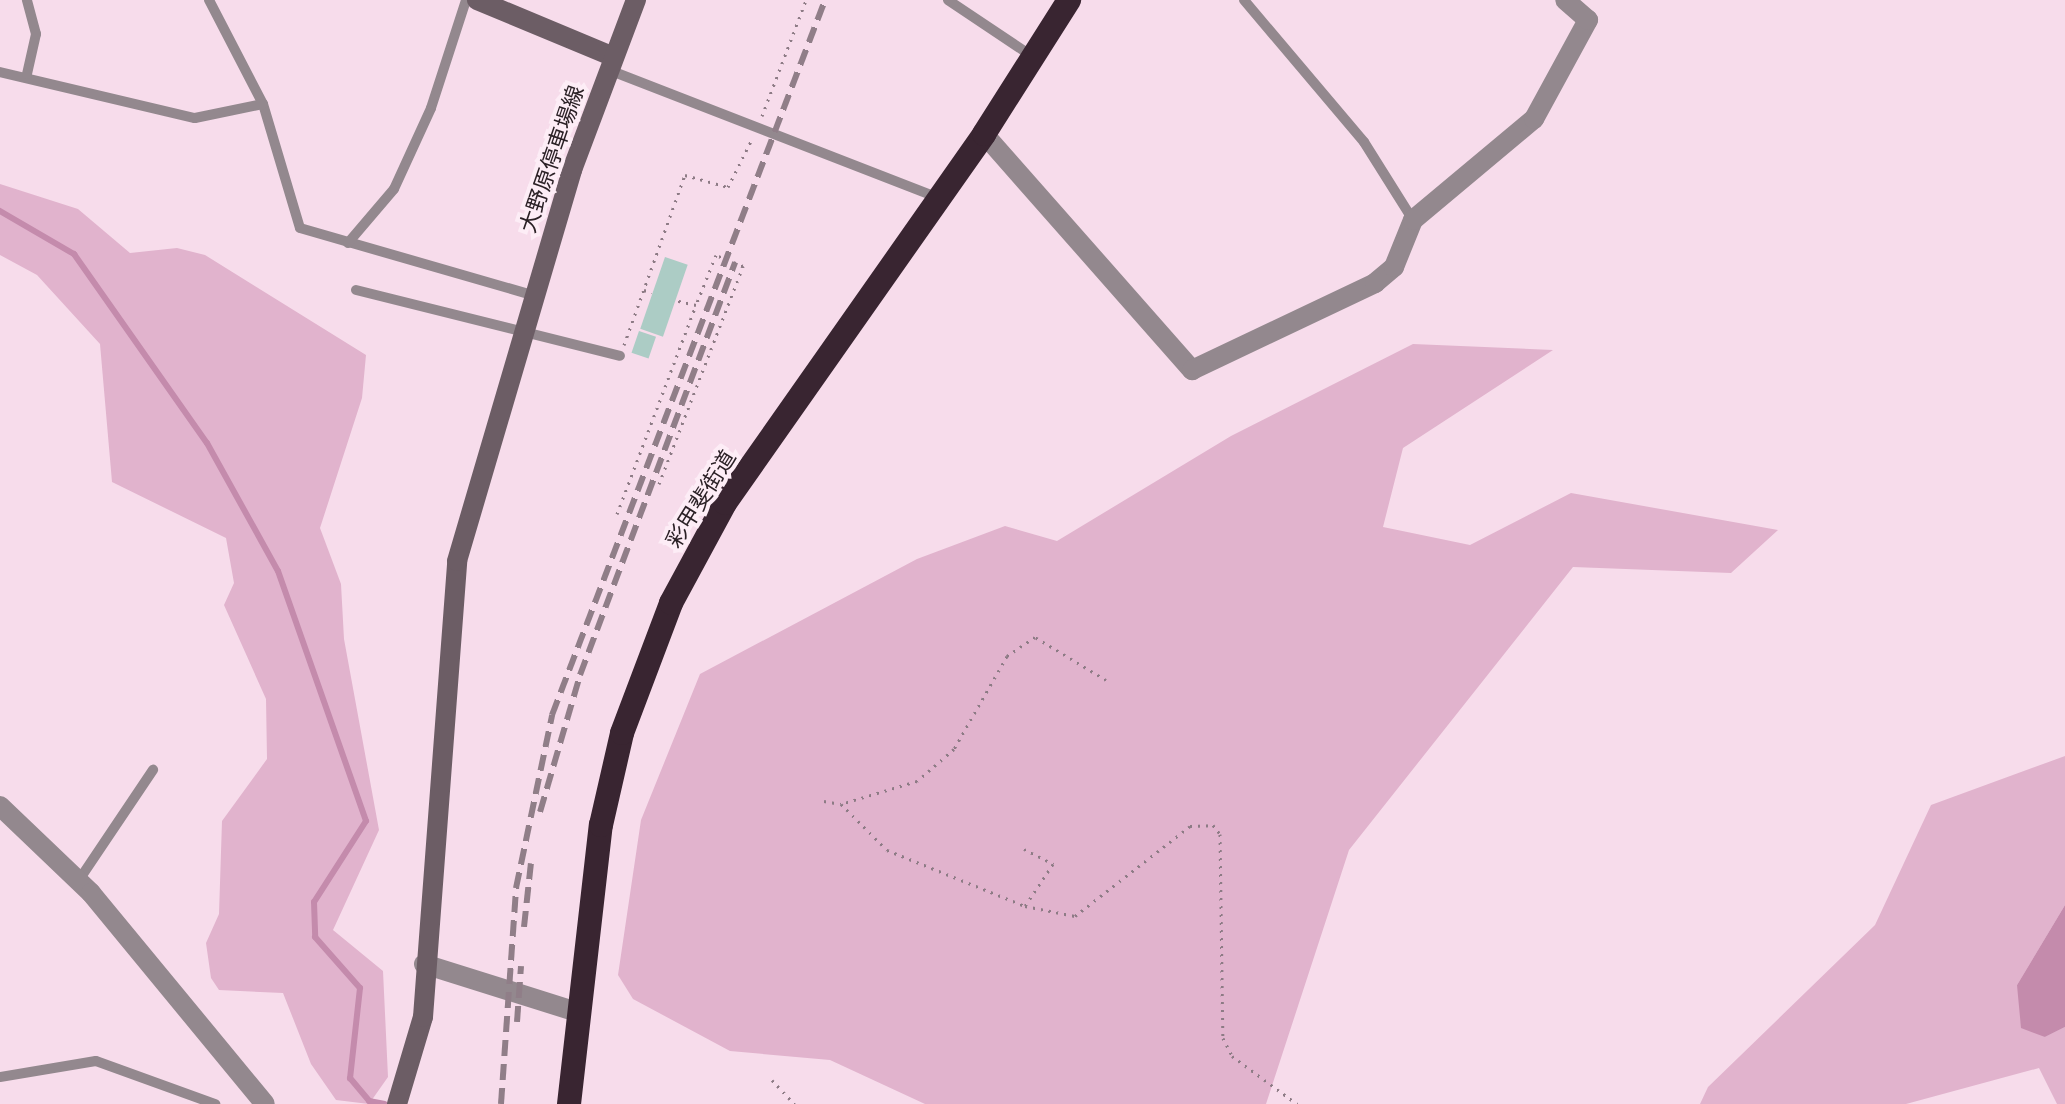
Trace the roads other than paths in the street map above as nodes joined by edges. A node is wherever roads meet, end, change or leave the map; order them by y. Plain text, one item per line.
1 (27, 0) edge
2 (209, 0) edge
3 (466, 0) edge
4 (478, 0) edge
5 (636, 0) edge
6 (948, 0) edge
7 (1069, 0) edge
8 (1244, 0) edge
9 (1565, 0) edge
10 (1034, 58) junction
11 (612, 64) junction
12 (0, 72) edge
13 (27, 74) junction
14 (263, 104) junction
15 (984, 134) junction
16 (939, 198) junction
17 (1413, 220) junction
18 (348, 243) junction
19 (356, 290) dead end
20 (532, 295) junction
21 (520, 337) junction
22 (620, 356) road end
23 (153, 770) dead end
24 (0, 806) edge
25 (79, 880) junction
26 (424, 964) junction
27 (574, 1011) junction
28 (0, 1077) edge
29 (399, 1102) edge
30 (215, 1104) edge
31 (265, 1104) edge
32 (569, 1104) edge

1 - 13 lane
2 - 14 lane
3 - 18 lane
4 - 11 street
5 - 11 street, 大野原停車場線
6 - 10 lane
7 - 10 highway, 彩甲斐街道
8 - 17 lane
9 - 17 street
10 - 15 highway, 彩甲斐街道
11 - 16 lane
11 - 20 street, 大野原停車場線
12 - 13 lane
13 - 14 lane
14 - 18 lane
15 - 16 highway, 彩甲斐街道
15 - 17 street
16 - 27 highway, 彩甲斐街道
18 - 20 lane
19 - 21 lane
20 - 21 street, 大野原停車場線
21 - 22 lane
21 - 26 street, 大野原停車場線
23 - 25 lane
24 - 25 street
25 - 31 street
26 - 27 street
26 - 29 street, 大野原停車場線
27 - 32 highway, 彩甲斐街道
28 - 30 lane

